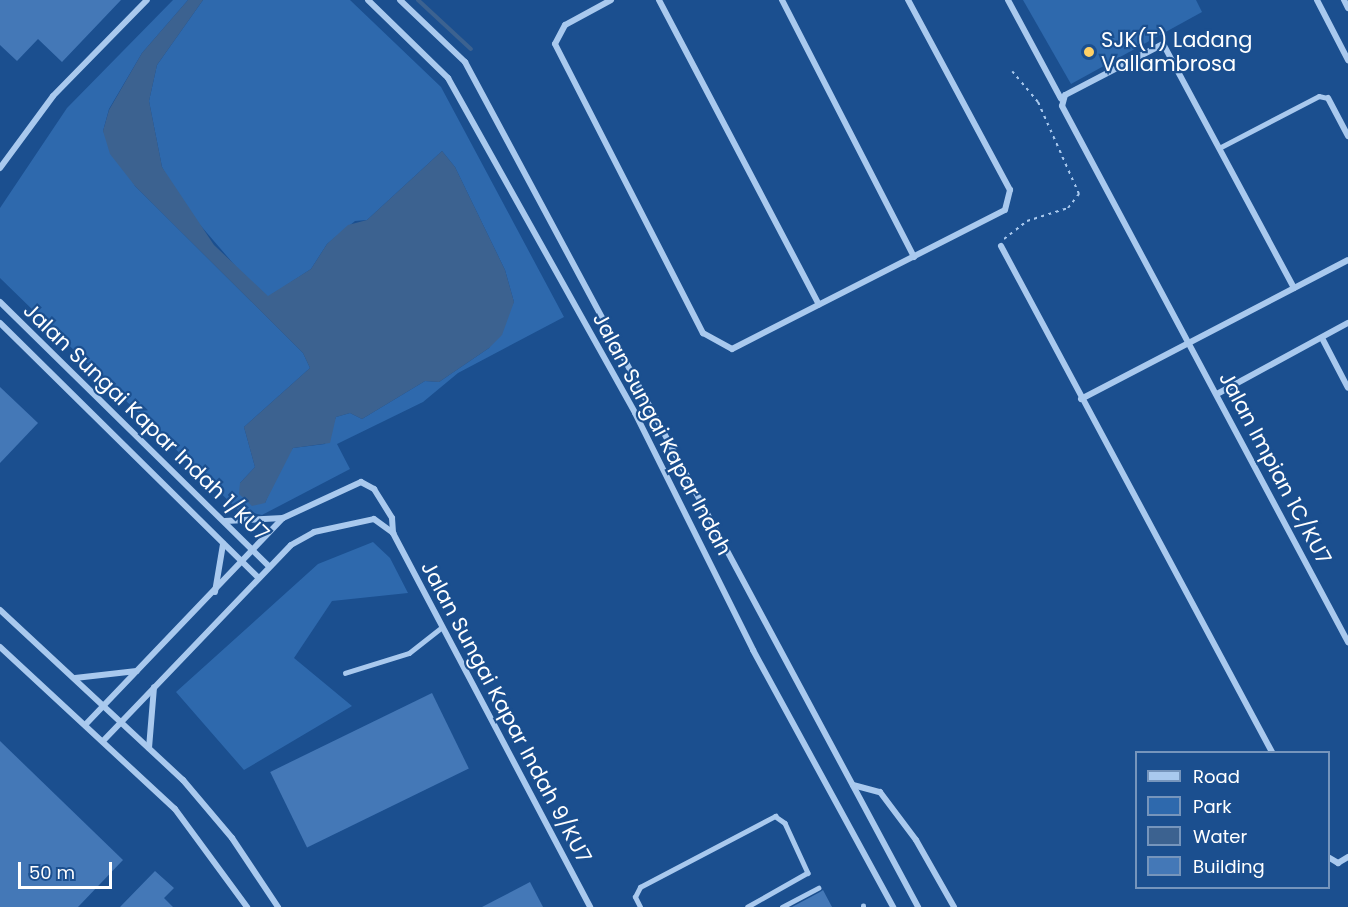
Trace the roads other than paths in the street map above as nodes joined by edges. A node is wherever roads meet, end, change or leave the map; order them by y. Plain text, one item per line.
1 (147, 0) edge
2 (368, 0) edge
3 (400, 0) edge
4 (611, 0) edge
5 (659, 0) edge
6 (782, 0) edge
7 (908, 0) edge
8 (1008, 0) edge
9 (1317, 0) edge
10 (1344, 0) edge
11 (1348, 8) edge
12 (1348, 60) edge
13 (1328, 98) joint
14 (1061, 99) junction
15 (1348, 136) edge
16 (1221, 147) junction
17 (0, 168) edge
18 (1002, 243) road end
19 (914, 256) junction
20 (1348, 260) edge
21 (1294, 288) junction
22 (0, 303) edge
23 (819, 305) junction
24 (0, 323) edge
25 (1348, 323) edge
26 (1322, 338) junction
27 (1190, 342) junction
28 (1348, 388) edge
29 (1217, 394) junction
30 (1081, 399) junction
31 (283, 518) junction
32 (225, 521) junction
33 (393, 533) junction
34 (223, 544) junction
35 (255, 550) junction
36 (242, 562) junction
37 (268, 565) junction
38 (257, 576) junction
39 (215, 592) junction
40 (0, 610) edge
41 (442, 627) junction
42 (1348, 642) edge
43 (0, 647) edge
44 (137, 670) junction
45 (345, 673) dead end
46 (75, 678) junction
47 (154, 686) junction
48 (105, 705) junction
49 (120, 721) junction
50 (86, 724) junction
51 (104, 740) junction
52 (149, 747) junction
53 (1271, 751) edge
54 (853, 785) junction
55 (1348, 857) edge
56 (1330, 858) edge
57 (818, 888) dead end
58 (247, 907) edge
59 (278, 907) edge
60 (590, 907) edge
61 (640, 907) edge
62 (748, 907) edge
63 (782, 907) edge
64 (892, 907) edge
65 (918, 907) edge
66 (954, 907) edge

1 - 17 street
2 - 64 street, Jalan Sungai Kapar Indah
3 - 54 street, Jalan Sungai Kapar Indah
4 - 23 street
5 - 23 street
6 - 19 street
7 - 19 street
8 - 14 street, Jalan Impian 1C/KU7
9 - 12 street
10 - 11 street
13 - 15 street
13 - 16 lane
14 - 16 street
14 - 27 street, Jalan Impian 1C/KU7
16 - 21 street
18 - 30 street
19 - 23 street
20 - 21 street
21 - 27 street
22 - 32 street, Jalan Sungai Kapar Indah 1/KU7
24 - 34 street, Jalan Sungai Kapar Indah 1/KU7
25 - 26 street
26 - 28 street
26 - 29 street
27 - 29 street, Jalan Impian 1C/KU7
27 - 30 street
29 - 42 street, Jalan Impian 1C/KU7
30 - 53 street
31 - 32 street
31 - 33 street, Jalan Sungai Kapar Indah 9/KU7
31 - 35 street
32 - 35 street, Jalan Sungai Kapar Indah 1/KU7
33 - 37 street
33 - 41 street, Jalan Sungai Kapar Indah 9/KU7
34 - 36 street, Jalan Sungai Kapar Indah 1/KU7
34 - 39 street
35 - 36 street
35 - 37 street, Jalan Sungai Kapar Indah 1/KU7
36 - 38 street, Jalan Sungai Kapar Indah 1/KU7
36 - 39 street
37 - 38 street
38 - 47 street
39 - 44 street
40 - 46 street
41 - 45 lane
41 - 60 street, Jalan Sungai Kapar Indah 9/KU7
43 - 50 street
44 - 46 street
44 - 48 street
46 - 48 street
47 - 49 street
47 - 52 street
48 - 49 street
48 - 50 street
49 - 51 street
49 - 52 street
50 - 51 street
51 - 58 street
52 - 59 street
54 - 65 street, Jalan Sungai Kapar Indah
54 - 66 street
55 - 56 street
57 - 63 lane
61 - 62 lane

